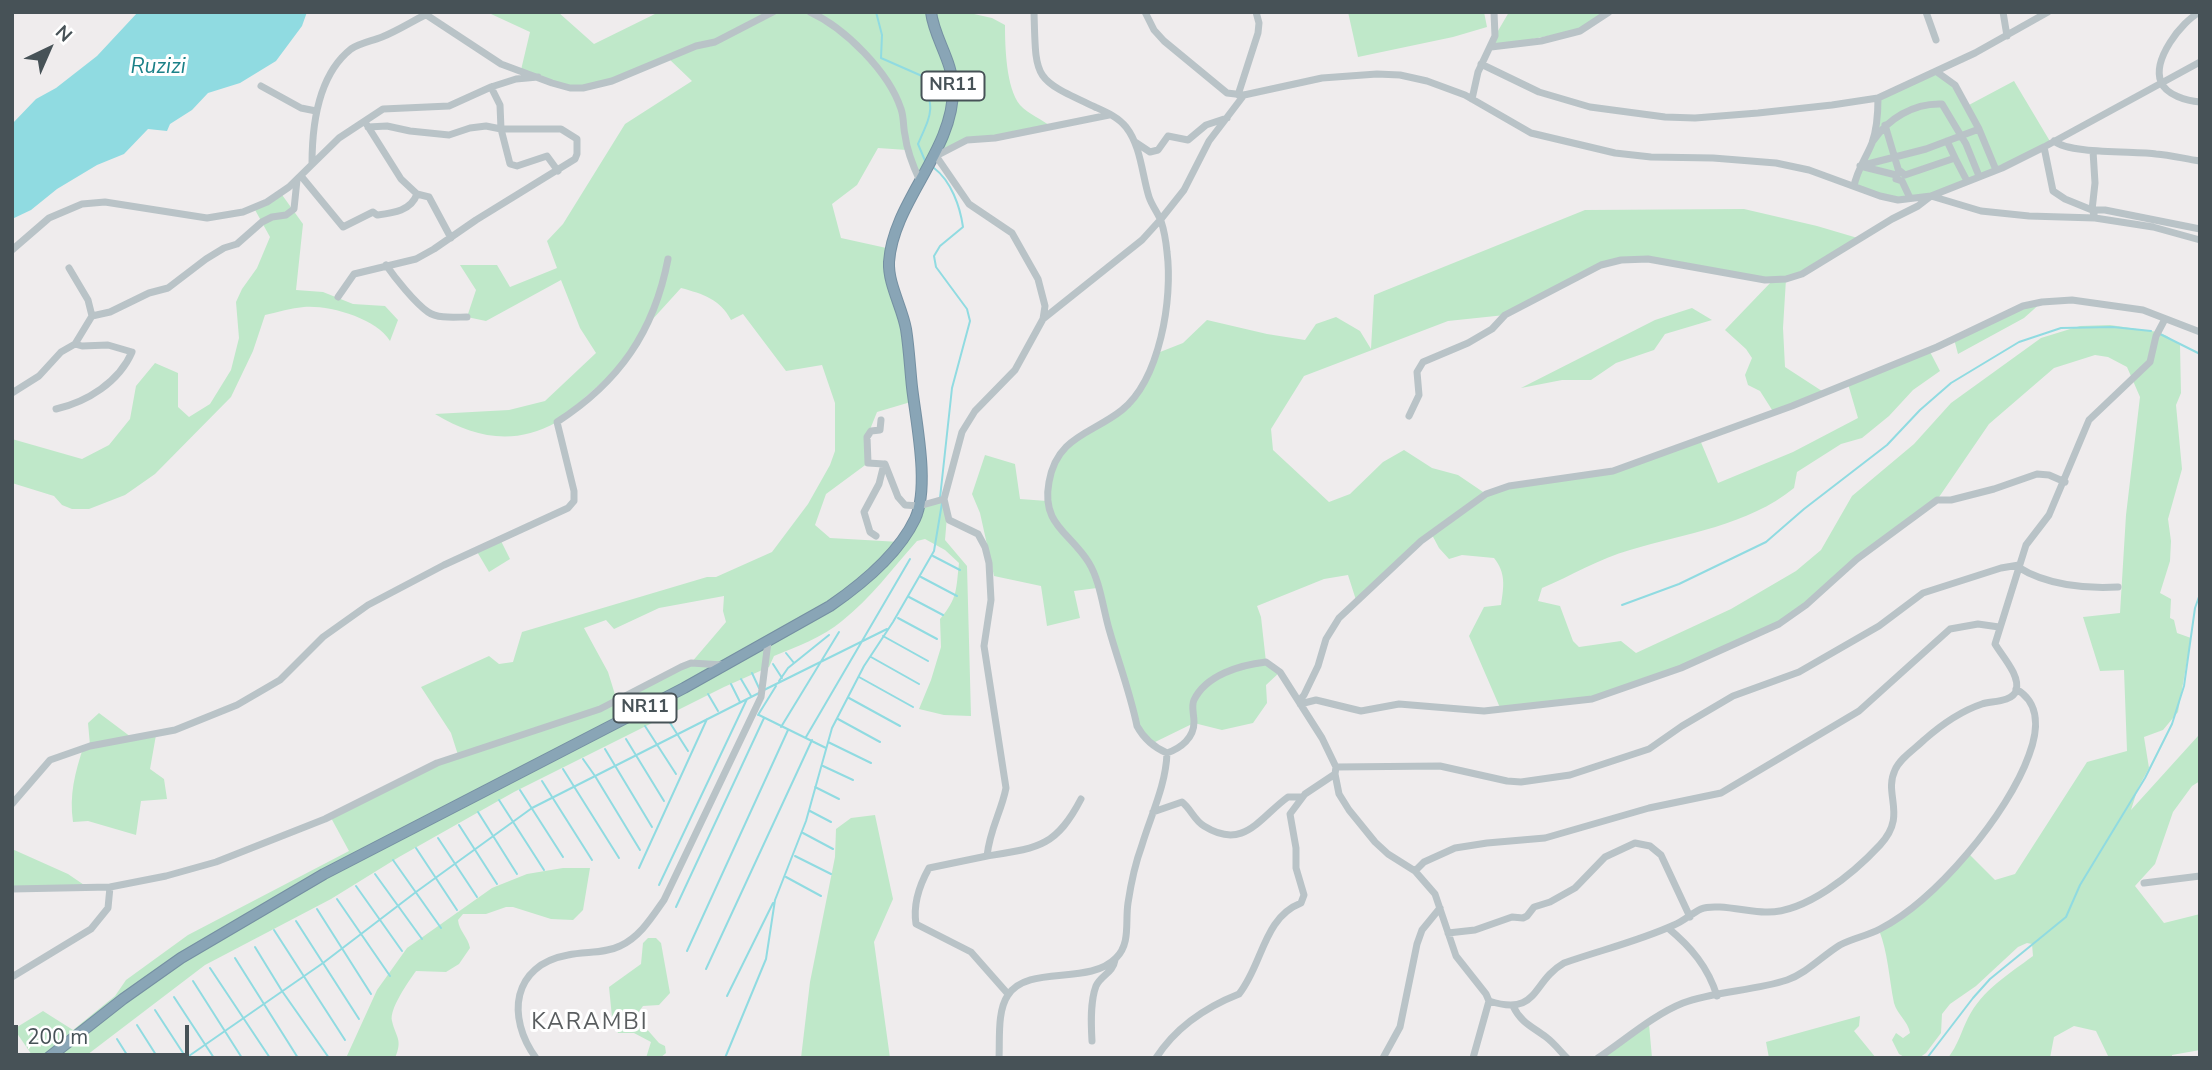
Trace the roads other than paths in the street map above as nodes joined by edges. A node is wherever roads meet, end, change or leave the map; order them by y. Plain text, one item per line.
1 (773, 12) edge
2 (810, 12) edge
3 (931, 12) edge
4 (1034, 12) edge
5 (1145, 12) edge
6 (1256, 12) edge
7 (1494, 12) edge
8 (1609, 12) edge
9 (2003, 12) edge
10 (2048, 12) edge
11 (2200, 12) edge
12 (1929, 13) edge
13 (424, 14) edge
14 (2007, 36) junction
15 (1936, 40) dead end
16 (1491, 47) junction
17 (2200, 62) edge
18 (1481, 64) junction
19 (1937, 72) junction
20 (538, 77) junction
21 (2161, 84) junction
22 (261, 86) dead end
23 (491, 87) junction
24 (1241, 95) junction
25 (1878, 98) junction
26 (1472, 99) junction
27 (2200, 102) edge
28 (316, 111) junction
29 (1111, 114) junction
30 (1227, 118) junction
31 (367, 124) junction
32 (1885, 125) junction
33 (501, 129) junction
34 (1979, 129) junction
35 (1960, 135) junction
36 (1873, 141) junction
37 (1947, 141) junction
38 (2054, 141) junction
39 (1134, 142) junction
40 (2044, 147) junction
41 (2093, 151) junction
42 (934, 156) junction
43 (1895, 158) junction
44 (1955, 158) junction
45 (2200, 161) edge
46 (312, 164) junction
47 (1860, 166) junction
48 (1996, 170) junction
49 (558, 171) junction
50 (1897, 174) junction
51 (1979, 176) junction
52 (299, 177) junction
53 (922, 177) junction
54 (1967, 181) junction
55 (1854, 186) junction
56 (416, 194) junction
57 (1931, 196) junction
58 (1910, 198) junction
59 (2094, 214) junction
60 (1161, 219) junction
61 (2200, 229) edge
62 (451, 238) junction
63 (2200, 240) edge
64 (12, 250) edge
65 (668, 259) dead end
66 (386, 265) junction
67 (69, 268) dead end
68 (338, 296) dead end
69 (92, 316) junction
70 (467, 317) dead end
71 (1043, 319) junction
72 (2165, 319) junction
73 (2200, 332) edge
74 (75, 344) junction
75 (12, 393) edge
76 (56, 409) dead end
77 (1409, 416) dead end
78 (881, 420) dead end
79 (884, 464) junction
80 (2065, 482) junction
81 (942, 500) junction
82 (919, 506) junction
83 (876, 536) dead end
84 (2019, 566) junction
85 (2118, 587) dead end
86 (1999, 626) junction
87 (768, 642) junction
88 (723, 665) junction
89 (2016, 689) junction
90 (1300, 702) junction
91 (1167, 753) junction
92 (1336, 771) junction
93 (1302, 797) junction
94 (1081, 799) dead end
95 (12, 804) edge
96 (1153, 811) junction
97 (987, 856) junction
98 (1415, 871) junction
99 (2200, 876) edge
100 (2144, 883) dead end
101 (110, 887) junction
102 (12, 889) edge
103 (1440, 908) junction
104 (1690, 916) junction
105 (1668, 928) junction
106 (1448, 933) junction
107 (1115, 959) junction
108 (12, 976) edge
109 (1008, 994) junction
110 (1717, 996) junction
111 (1489, 1001) junction
112 (1513, 1006) junction
113 (1092, 1041) dead end
114 (48, 1058) edge
115 (536, 1058) edge
116 (999, 1058) edge
117 (1157, 1058) edge
118 (1383, 1058) edge
119 (1473, 1058) edge
120 (1567, 1058) edge
121 (1598, 1058) edge

1 - 20 street
2 - 53 street
3 - 42 highway, NR11
4 - 29 street
5 - 24 street
6 - 24 street
7 - 16 street
8 - 16 street
9 - 14 street
10 - 14 street
11 - 21 street
12 - 15 street
13 - 20 street
13 - 28 street
14 - 19 street
16 - 18 street
17 - 21 street
18 - 25 street
18 - 26 street
19 - 25 street
19 - 34 street
20 - 23 street
21 - 27 street
21 - 38 street
22 - 28 street
23 - 31 street
23 - 33 street
24 - 26 street
24 - 30 street
25 - 36 street
26 - 55 street
28 - 46 street
29 - 39 street
29 - 42 street
30 - 39 street
30 - 60 street
31 - 33 street
31 - 46 street
31 - 56 street
32 - 35 street
32 - 36 street
32 - 43 street
33 - 49 street
33 - 49 street
34 - 35 street
34 - 48 street
35 - 37 street
35 - 51 street
36 - 47 street
37 - 43 street
37 - 44 street
38 - 40 street
38 - 41 street
39 - 60 street
40 - 48 street
40 - 59 street
41 - 45 street
41 - 59 street
42 - 53 highway, NR11
42 - 71 street
43 - 47 street
43 - 50 street
44 - 50 street
44 - 54 street
46 - 52 street
47 - 50 street
47 - 55 street
48 - 51 street
49 - 62 street
50 - 58 street
51 - 54 street
52 - 56 street
52 - 64 street
52 - 69 street
53 - 82 highway, NR11
54 - 57 street
55 - 58 street
56 - 62 street
57 - 58 street
57 - 59 street
57 - 77 street
59 - 61 street
59 - 63 street
60 - 71 street
60 - 91 street
62 - 66 street
65 - 95 street
66 - 68 street
66 - 70 street
67 - 69 street
69 - 74 street
71 - 81 street
72 - 73 street
72 - 80 street
72 - 90 street
74 - 75 street
74 - 76 street
78 - 79 street
79 - 82 street
79 - 83 street
80 - 84 street
80 - 90 street
81 - 82 street
81 - 97 street
82 - 87 highway, NR11
84 - 85 street
84 - 86 street
84 - 92 street
86 - 89 street
86 - 98 street
87 - 88 highway, NR11
87 - 115 street
88 - 101 street
88 - 114 highway, NR11
89 - 104 street
89 - 110 street
90 - 91 street
90 - 92 street
91 - 96 street
92 - 93 street
92 - 98 street
93 - 96 street
93 - 117 street
94 - 97 street
96 - 107 street
97 - 109 street
98 - 103 street
99 - 100 street
101 - 102 street
101 - 108 street
103 - 106 street
103 - 118 street
104 - 105 street
104 - 106 street
105 - 110 street
105 - 112 street
106 - 111 street
107 - 109 street
107 - 113 street
109 - 116 street
110 - 121 street
111 - 112 street
111 - 119 street
112 - 120 street

